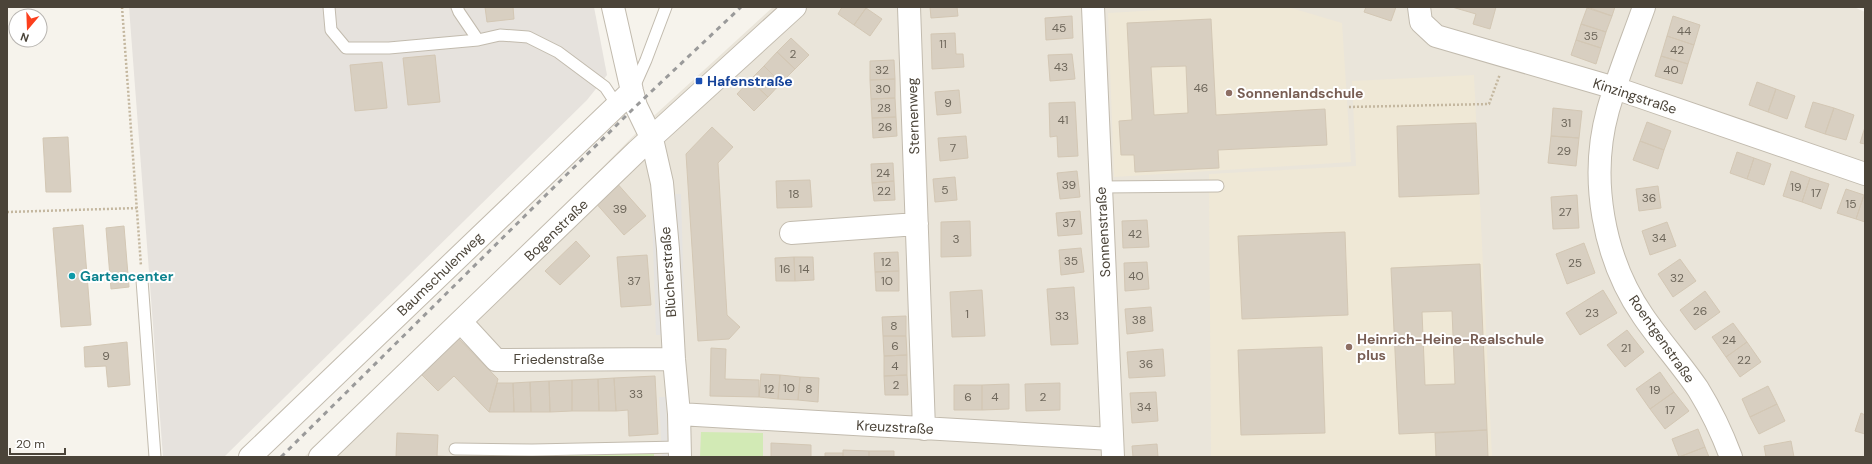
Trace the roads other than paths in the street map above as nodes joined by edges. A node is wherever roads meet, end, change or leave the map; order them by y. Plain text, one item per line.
1 (330, 7) edge
2 (457, 7) edge
3 (613, 7) edge
4 (666, 7) edge
5 (795, 7) edge
6 (909, 7) edge
7 (1093, 7) edge
8 (1419, 7) edge
9 (1644, 7) edge
10 (478, 40) junction
11 (1615, 88) junction
12 (624, 98) junction
13 (652, 139) junction
14 (1865, 174) edge
15 (1218, 186) dead end
16 (1101, 187) junction
17 (918, 224) junction
18 (791, 233) dead end
19 (142, 280) road end
20 (460, 322) junction
21 (674, 359) junction
22 (679, 414) junction
23 (924, 429) junction
24 (1112, 448) edge
25 (455, 449) dead end
26 (680, 452) edge
27 (532, 454) edge
28 (155, 457) edge
29 (250, 457) edge
30 (320, 457) edge
31 (1731, 457) edge

1 - 10 lane
2 - 10 lane
3 - 12 street
4 - 12 lane
5 - 13 street, Bogenstraße
6 - 17 street, Sternenweg
7 - 16 street, Sonnenstraße
8 - 11 street, Kinzingstraße
9 - 11 street, Roentgenstraße
10 - 12 lane
11 - 14 street, Kinzingstraße
11 - 31 street, Roentgenstraße
12 - 13 street, Blücherstraße
12 - 29 street, Baumschulenweg
13 - 20 street, Bogenstraße
13 - 21 street, Blücherstraße
15 - 16 lane
16 - 24 street, Sonnenstraße
17 - 18 street
17 - 23 street, Sternenweg
19 - 28 lane
20 - 21 street, Friedenstraße
20 - 30 street, Bogenstraße
21 - 22 street, Blücherstraße
22 - 23 street, Kreuzstraße
22 - 26 street, Blücherstraße
23 - 24 street, Kreuzstraße
25 - 27 lane
26 - 27 lane

